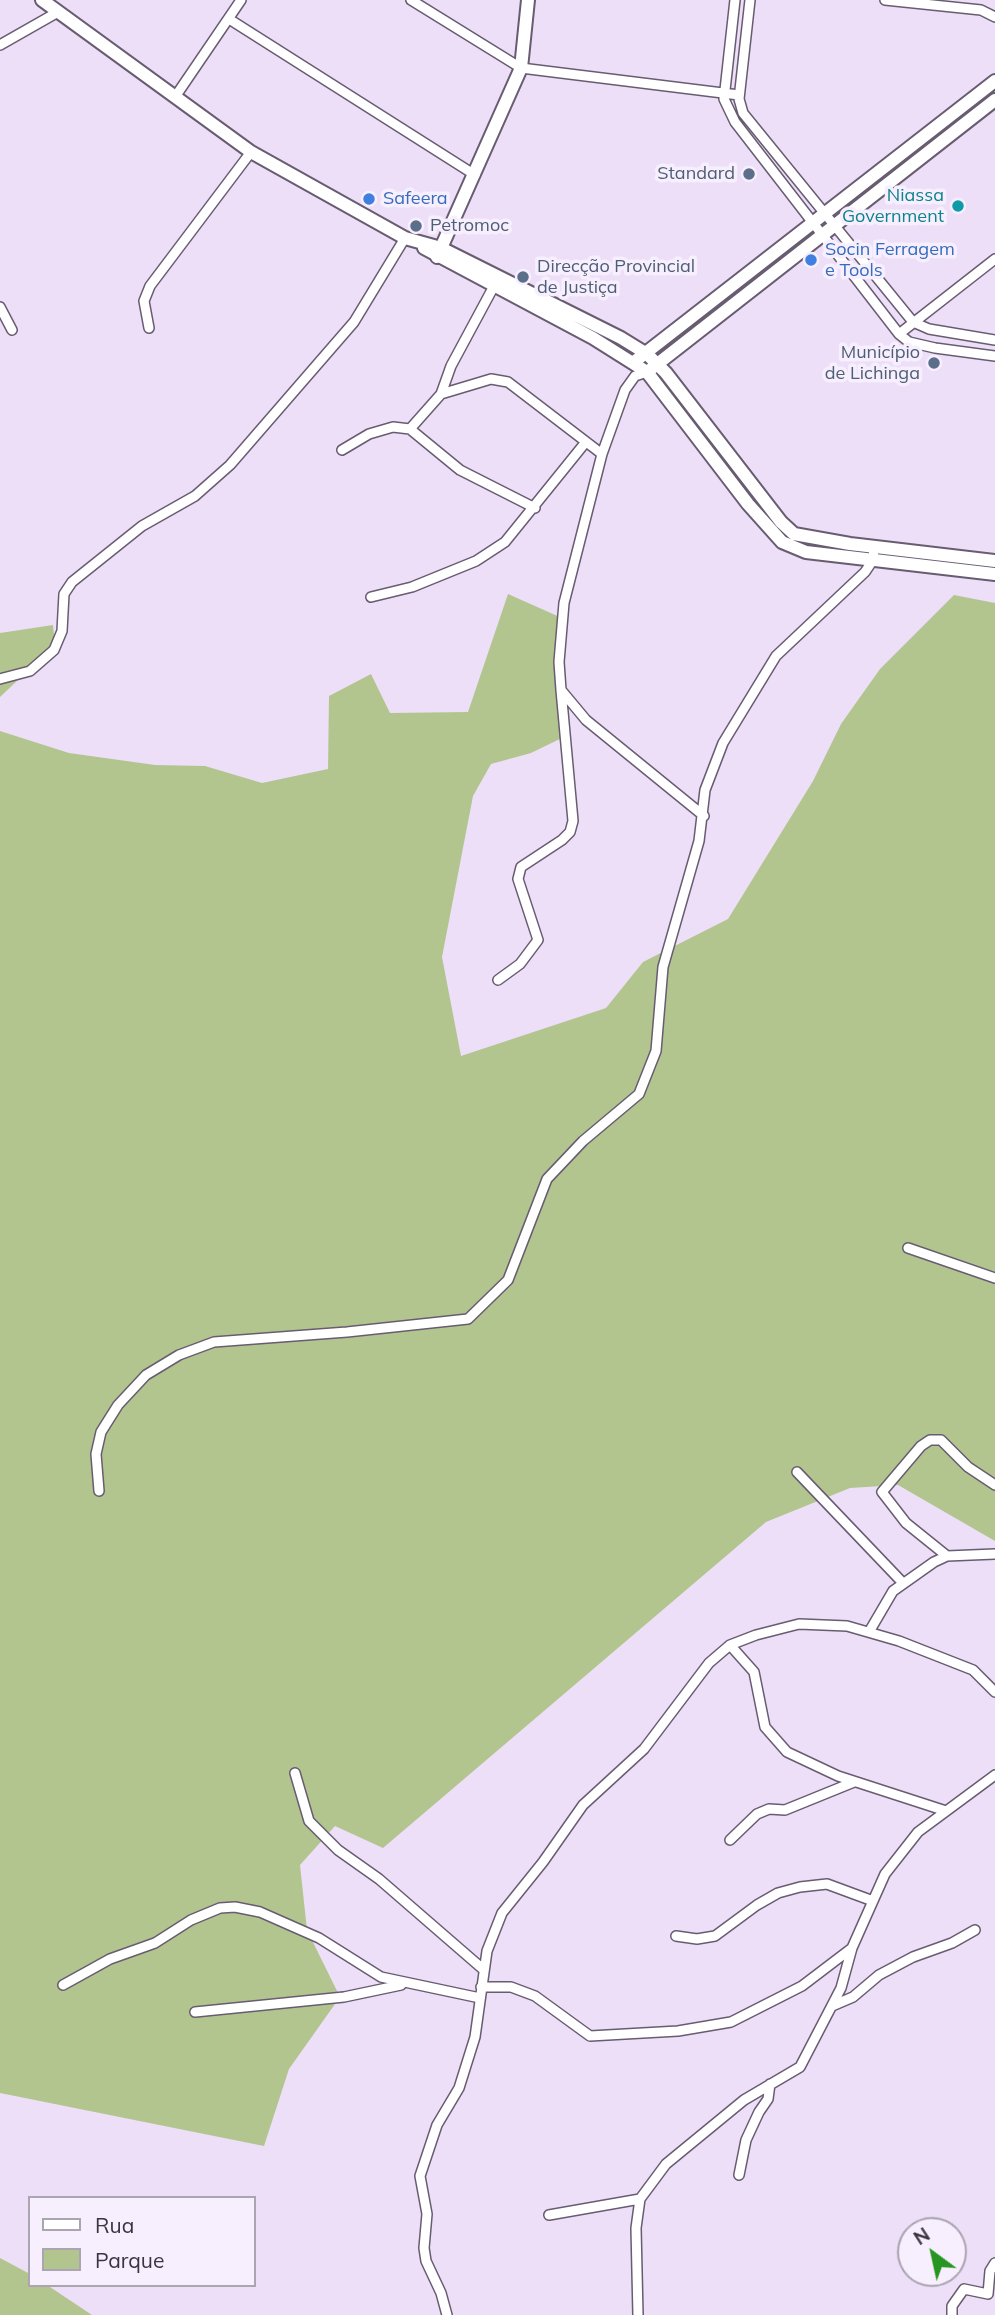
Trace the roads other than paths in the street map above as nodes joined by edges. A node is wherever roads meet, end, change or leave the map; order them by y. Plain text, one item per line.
1 (42, 0) edge
2 (241, 0) edge
3 (411, 0) edge
4 (528, 0) edge
5 (736, 0) edge
6 (750, 0) edge
7 (885, 0) edge
8 (58, 12) junction
9 (995, 16) edge
10 (229, 19) junction
11 (0, 45) edge
12 (520, 68) junction
13 (995, 82) edge
14 (982, 91) junction
15 (725, 93) junction
16 (739, 95) junction
17 (175, 97) junction
18 (994, 101) edge
19 (926, 133) junction
20 (936, 146) junction
21 (251, 152) junction
22 (887, 163) junction
23 (475, 175) junction
24 (897, 176) junction
25 (825, 211) junction
26 (813, 221) junction
27 (835, 224) junction
28 (822, 234) junction
29 (405, 238) junction
30 (439, 252) junction
31 (995, 259) edge
32 (494, 286) junction
33 (0, 307) edge
34 (913, 322) junction
35 (149, 328) dead end
36 (12, 330) dead end
37 (899, 334) junction
38 (955, 334) junction
39 (995, 340) edge
40 (950, 350) junction
41 (647, 354) junction
42 (995, 356) edge
43 (634, 362) junction
44 (646, 371) junction
45 (441, 394) junction
46 (411, 429) junction
47 (585, 443) junction
48 (342, 450) dead end
49 (602, 454) junction
50 (729, 466) junction
51 (536, 508) junction
52 (794, 534) junction
53 (793, 548) junction
54 (873, 554) junction
55 (930, 560) junction
56 (995, 561) edge
57 (995, 574) edge
58 (371, 597) dead end
59 (0, 678) edge
60 (561, 690) junction
61 (704, 816) junction
62 (498, 980) dead end
63 (908, 1248) dead end
64 (995, 1278) edge
65 (797, 1472) dead end
66 (995, 1485) edge
67 (99, 1491) dead end
68 (995, 1554) edge
69 (947, 1556) junction
70 (902, 1582) junction
71 (869, 1632) junction
72 (730, 1645) junction
73 (995, 1692) edge
74 (295, 1773) dead end
75 (995, 1776) edge
76 (855, 1782) junction
77 (946, 1811) junction
78 (730, 1840) dead end
79 (873, 1901) junction
80 (975, 1930) dead end
81 (676, 1936) dead end
82 (852, 1948) junction
83 (484, 1970) junction
84 (406, 1984) junction
85 (63, 1985) dead end
86 (481, 1987) junction
87 (480, 1998) junction
88 (831, 2007) junction
89 (195, 2012) dead end
90 (771, 2084) junction
91 (739, 2175) dead end
92 (640, 2199) junction
93 (550, 2215) dead end
94 (995, 2263) edge
95 (447, 2315) edge
96 (638, 2315) edge
97 (951, 2315) edge

1 - 8 main road
2 - 10 street
3 - 12 street
4 - 12 main road
5 - 15 street
6 - 16 street
7 - 9 street
8 - 11 street
8 - 17 main road
10 - 17 street
10 - 23 street
12 - 15 street
12 - 23 main road
13 - 14 main road
14 - 18 street
14 - 19 main road
15 - 16 street
15 - 26 street
16 - 25 street
17 - 21 main road
18 - 20 main road
19 - 20 main road
19 - 22 main road
20 - 24 main road
21 - 29 main road
21 - 35 street
22 - 24 main road
22 - 25 main road
23 - 30 main road
24 - 27 main road
25 - 26 main road
25 - 27 street
26 - 28 street
26 - 41 main road
27 - 28 main road
27 - 34 street
28 - 37 street
28 - 44 main road
29 - 30 main road
29 - 59 street
30 - 32 main road
30 - 41 main road
31 - 34 street
32 - 43 main road
32 - 45 street
33 - 36 street
34 - 37 street
34 - 38 street
37 - 40 street
38 - 39 street
38 - 40 street
40 - 42 street
41 - 43 main road
41 - 44 main road
43 - 44 main road
44 - 49 street
44 - 50 main road
45 - 46 street
45 - 47 street
46 - 48 street
46 - 51 street
47 - 49 street
47 - 51 street
49 - 60 street
50 - 52 main road
50 - 53 main road
51 - 58 street
52 - 53 main road
52 - 54 main road
53 - 54 main road
54 - 55 main road
54 - 61 street
55 - 56 main road
55 - 57 main road
60 - 61 street
60 - 62 street
61 - 67 street
63 - 64 street
65 - 70 street
66 - 69 street
68 - 69 street
69 - 70 street
70 - 71 street
71 - 72 street
71 - 73 street
72 - 76 street
72 - 83 street
74 - 83 street
75 - 77 street
76 - 77 street
76 - 78 street
77 - 79 street
79 - 81 street
79 - 82 street
80 - 88 street
82 - 86 street
82 - 88 street
83 - 86 street
84 - 85 street
84 - 87 street
84 - 89 street
86 - 87 street
87 - 95 street
88 - 90 street
90 - 91 street
90 - 92 street
92 - 93 street
92 - 96 street
94 - 97 street

